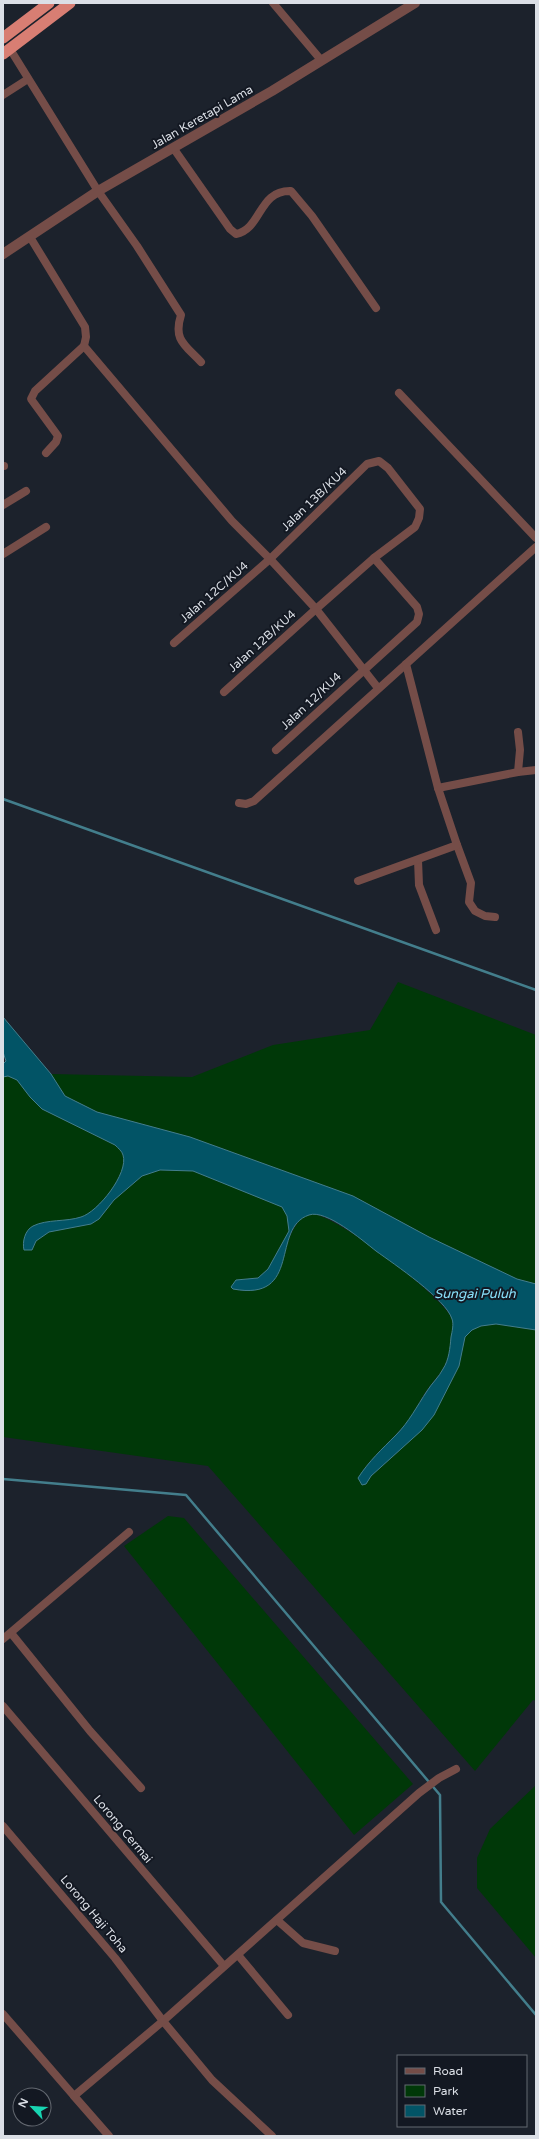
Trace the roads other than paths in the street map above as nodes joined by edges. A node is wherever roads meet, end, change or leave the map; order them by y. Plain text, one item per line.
1 (49, 3) edge
2 (70, 3) edge
3 (273, 3) edge
4 (414, 3) edge
5 (3, 38) edge
6 (6, 52) edge
7 (321, 60) junction
8 (28, 79) junction
9 (3, 95) edge
10 (174, 149) junction
11 (98, 191) junction
12 (30, 237) junction
13 (3, 254) edge
14 (376, 308) dead end
15 (84, 346) junction
16 (201, 362) dead end
17 (398, 393) dead end
18 (46, 453) dead end
19 (379, 461) joint
20 (26, 491) dead end
21 (3, 505) edge
22 (46, 527) dead end
23 (536, 538) edge
24 (536, 547) edge
25 (3, 554) edge
26 (374, 558) junction
27 (270, 559) junction
28 (316, 609) junction
29 (174, 643) dead end
30 (406, 664) junction
31 (364, 668) junction
32 (378, 688) junction
33 (224, 692) dead end
34 (518, 732) dead end
35 (276, 750) dead end
36 (536, 770) edge
37 (518, 772) junction
38 (438, 788) junction
39 (239, 802) dead end
40 (457, 845) junction
41 (418, 860) junction
42 (358, 881) dead end
43 (495, 917) dead end
44 (436, 930) dead end
45 (129, 1532) dead end
46 (10, 1633) junction
47 (3, 1639) edge
48 (3, 1706) edge
49 (456, 1769) dead end
50 (141, 1788) dead end
51 (3, 1826) edge
52 (277, 1920) junction
53 (335, 1951) dead end
54 (238, 1955) junction
55 (224, 1966) junction
56 (3, 2014) edge
57 (288, 2015) dead end
58 (163, 2021) junction
59 (74, 2096) junction
60 (109, 2136) edge
61 (272, 2136) edge

1 - 5 highway
2 - 6 highway
3 - 7 street
4 - 7 street, Jalan Keretapi Lama
6 - 8 street
7 - 10 street, Jalan Keretapi Lama
8 - 9 street
8 - 11 street
10 - 11 street, Jalan Keretapi Lama
10 - 14 street
11 - 12 street, Jalan Keretapi Lama
11 - 16 street
12 - 13 street, Jalan Keretapi Lama
12 - 15 street
15 - 18 street
15 - 27 street
17 - 23 street
19 - 26 street, Jalan 12B/KU4
19 - 27 street, Jalan 13B/KU4
20 - 21 street
22 - 25 street
24 - 30 street
26 - 28 street, Jalan 12B/KU4
26 - 31 street, Jalan 12/KU4
27 - 28 street
27 - 29 street, Jalan 12C/KU4
28 - 31 street
28 - 33 street, Jalan 12B/KU4
30 - 32 street
30 - 38 street
31 - 32 street
31 - 35 street, Jalan 12/KU4
32 - 39 street
34 - 37 street
36 - 37 street
37 - 38 street
38 - 40 street
40 - 41 street
40 - 43 street
41 - 42 street
41 - 44 street
45 - 46 street
46 - 47 street
46 - 50 street
48 - 55 street, Lorong Cermai
49 - 52 street
51 - 58 street, Lorong Haji Toha
52 - 53 street
52 - 54 street
54 - 55 street
54 - 57 street
55 - 58 street
56 - 59 street
58 - 59 street
58 - 61 street, Lorong Haji Toha
59 - 60 street

